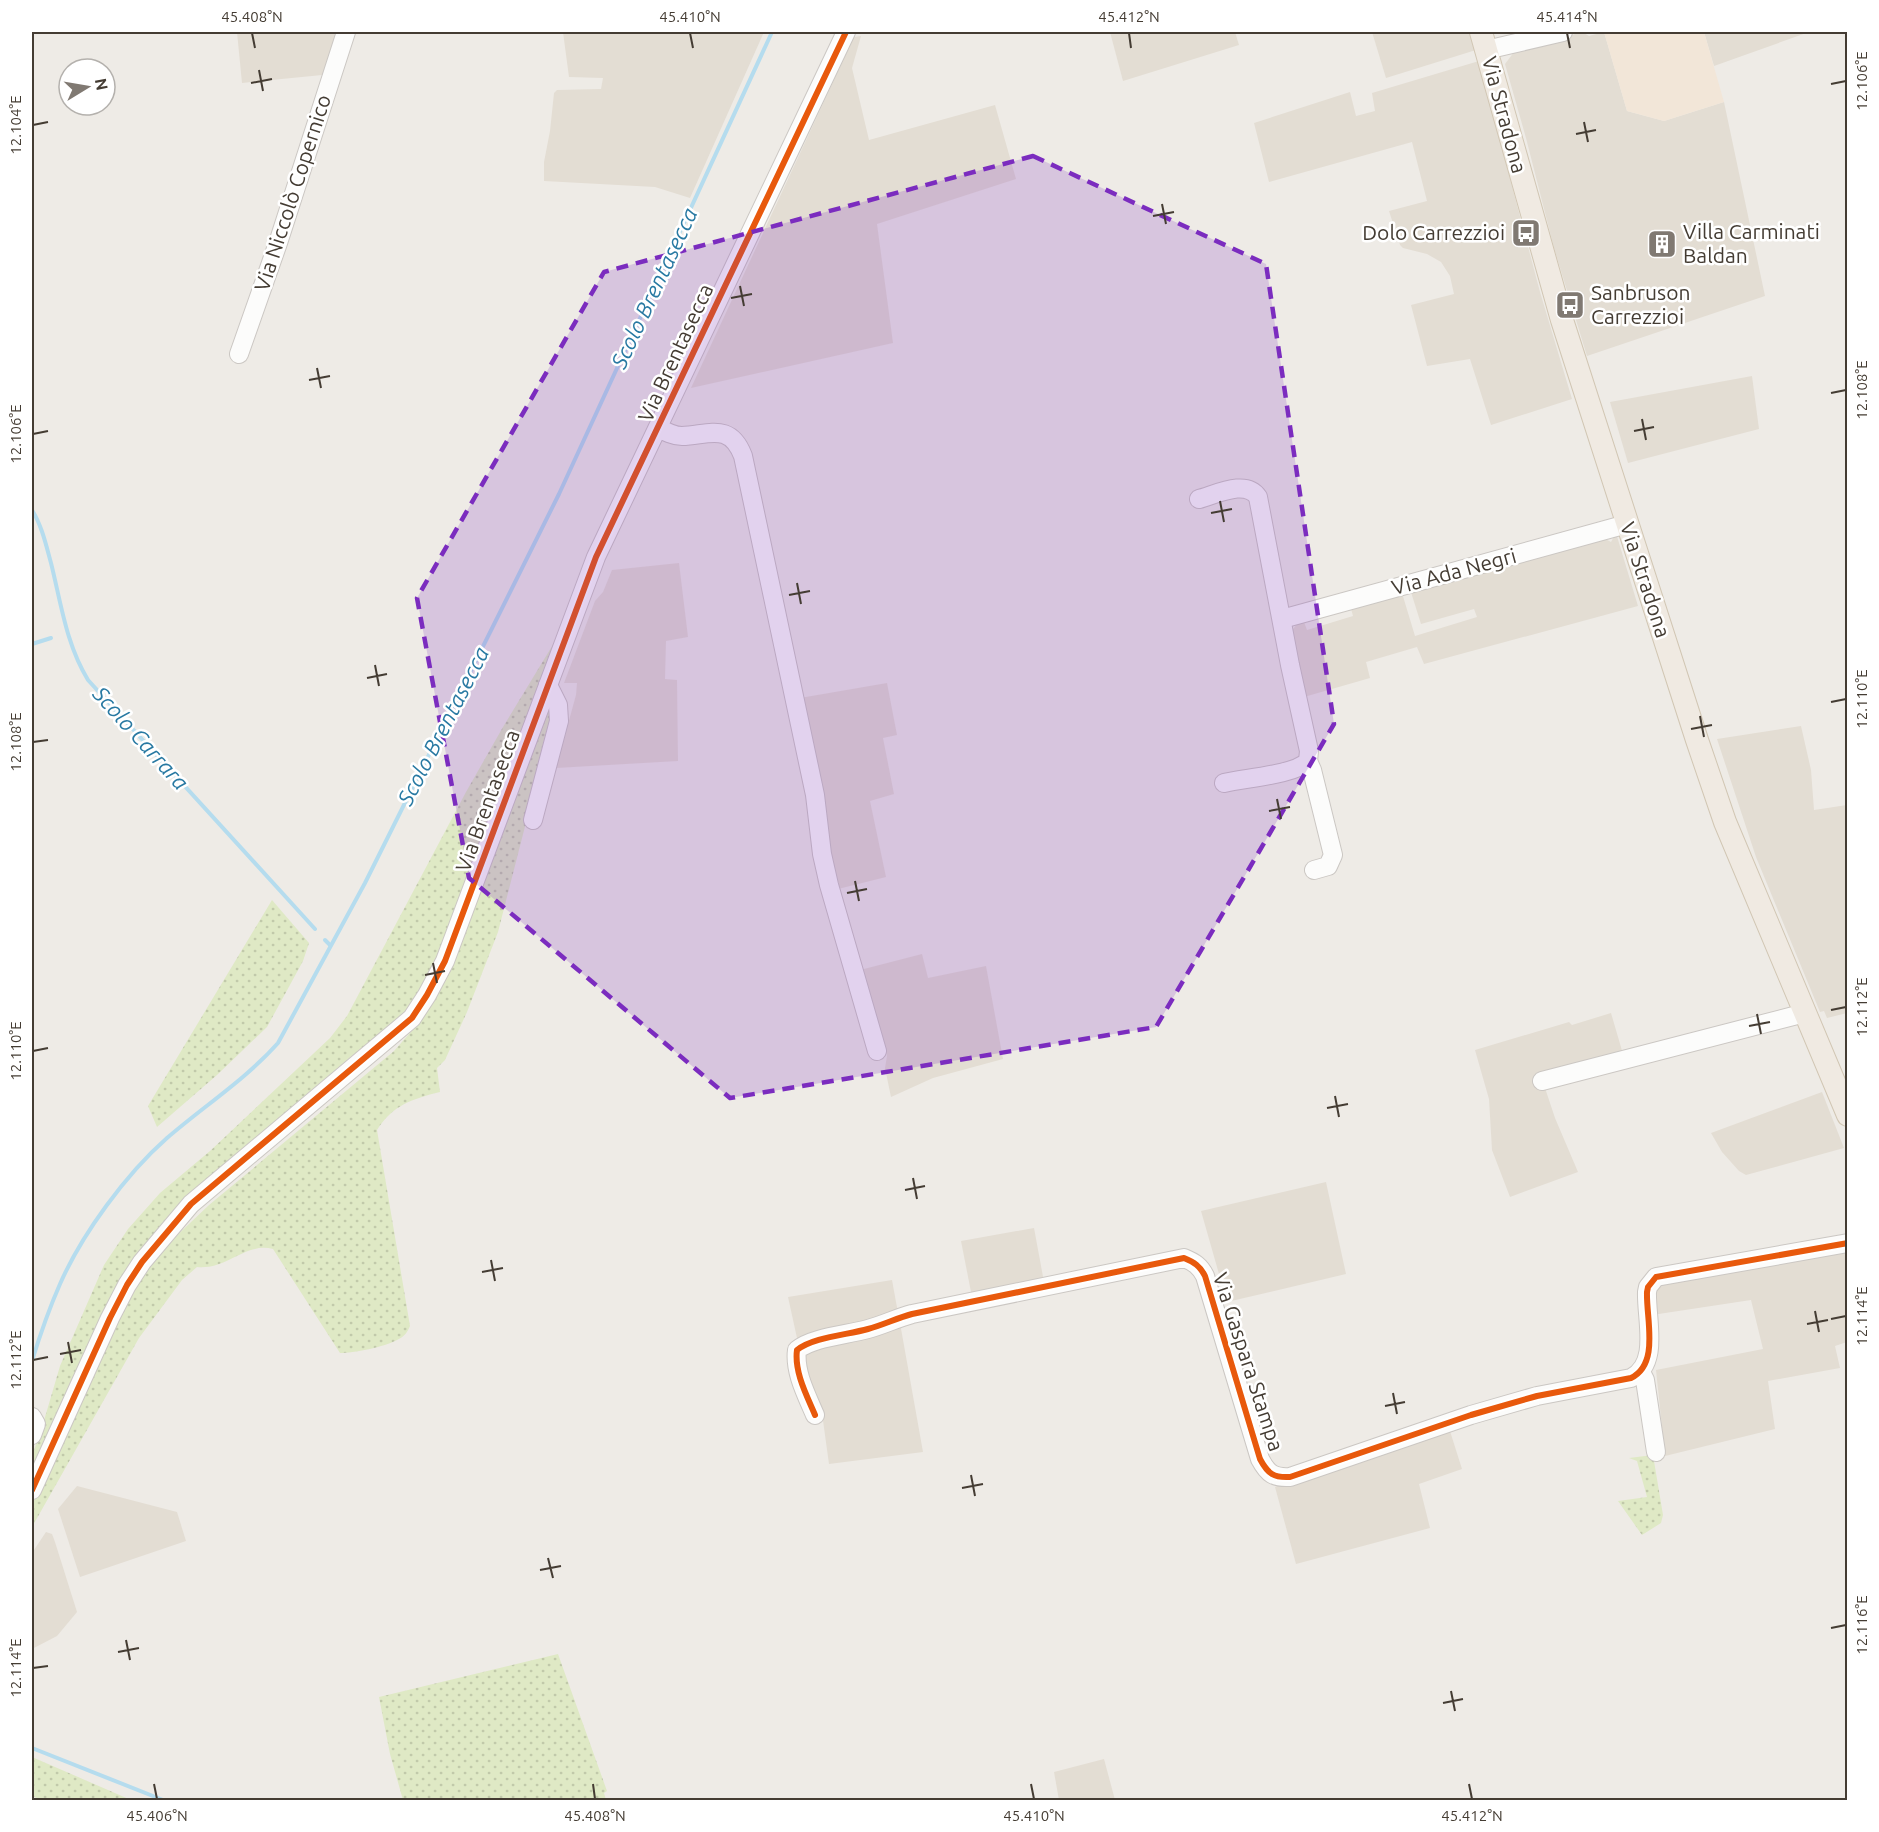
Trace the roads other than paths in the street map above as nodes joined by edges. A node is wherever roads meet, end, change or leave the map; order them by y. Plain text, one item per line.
1 (346, 32) edge
2 (846, 32) edge
3 (1563, 32) edge
4 (1483, 41) edge
5 (239, 354) dead end
6 (659, 428) junction
7 (1199, 499) dead end
8 (1627, 524) junction
9 (1282, 619) junction
10 (548, 685) junction
11 (1308, 761) junction
12 (1224, 783) dead end
13 (533, 820) dead end
14 (1314, 870) dead end
15 (1805, 1013) junction
16 (877, 1052) dead end
17 (1542, 1081) dead end
18 (1848, 1115) edge
19 (1848, 1243) edge
20 (1641, 1372) junction
21 (815, 1415) dead end
22 (32, 1417) edge
23 (32, 1435) edge
24 (1656, 1452) dead end
25 (32, 1490) edge

1 - 5 street, Via Niccolò Copernico
2 - 6 street, Via Brentasecca
3 - 4 street
4 - 8 main road, Via Stradona
6 - 10 street, Via Brentasecca
6 - 16 street, Via Brentasecca
7 - 9 street
8 - 9 street, Via Ada Negri
8 - 15 main road, Via Stradona
9 - 11 street
10 - 13 street
10 - 25 street, Via Brentasecca
11 - 12 street
11 - 14 street
15 - 17 street
15 - 18 main road, Via Stradona
19 - 20 street
20 - 21 street, Via Gaspara Stampa
20 - 24 street
22 - 23 street

